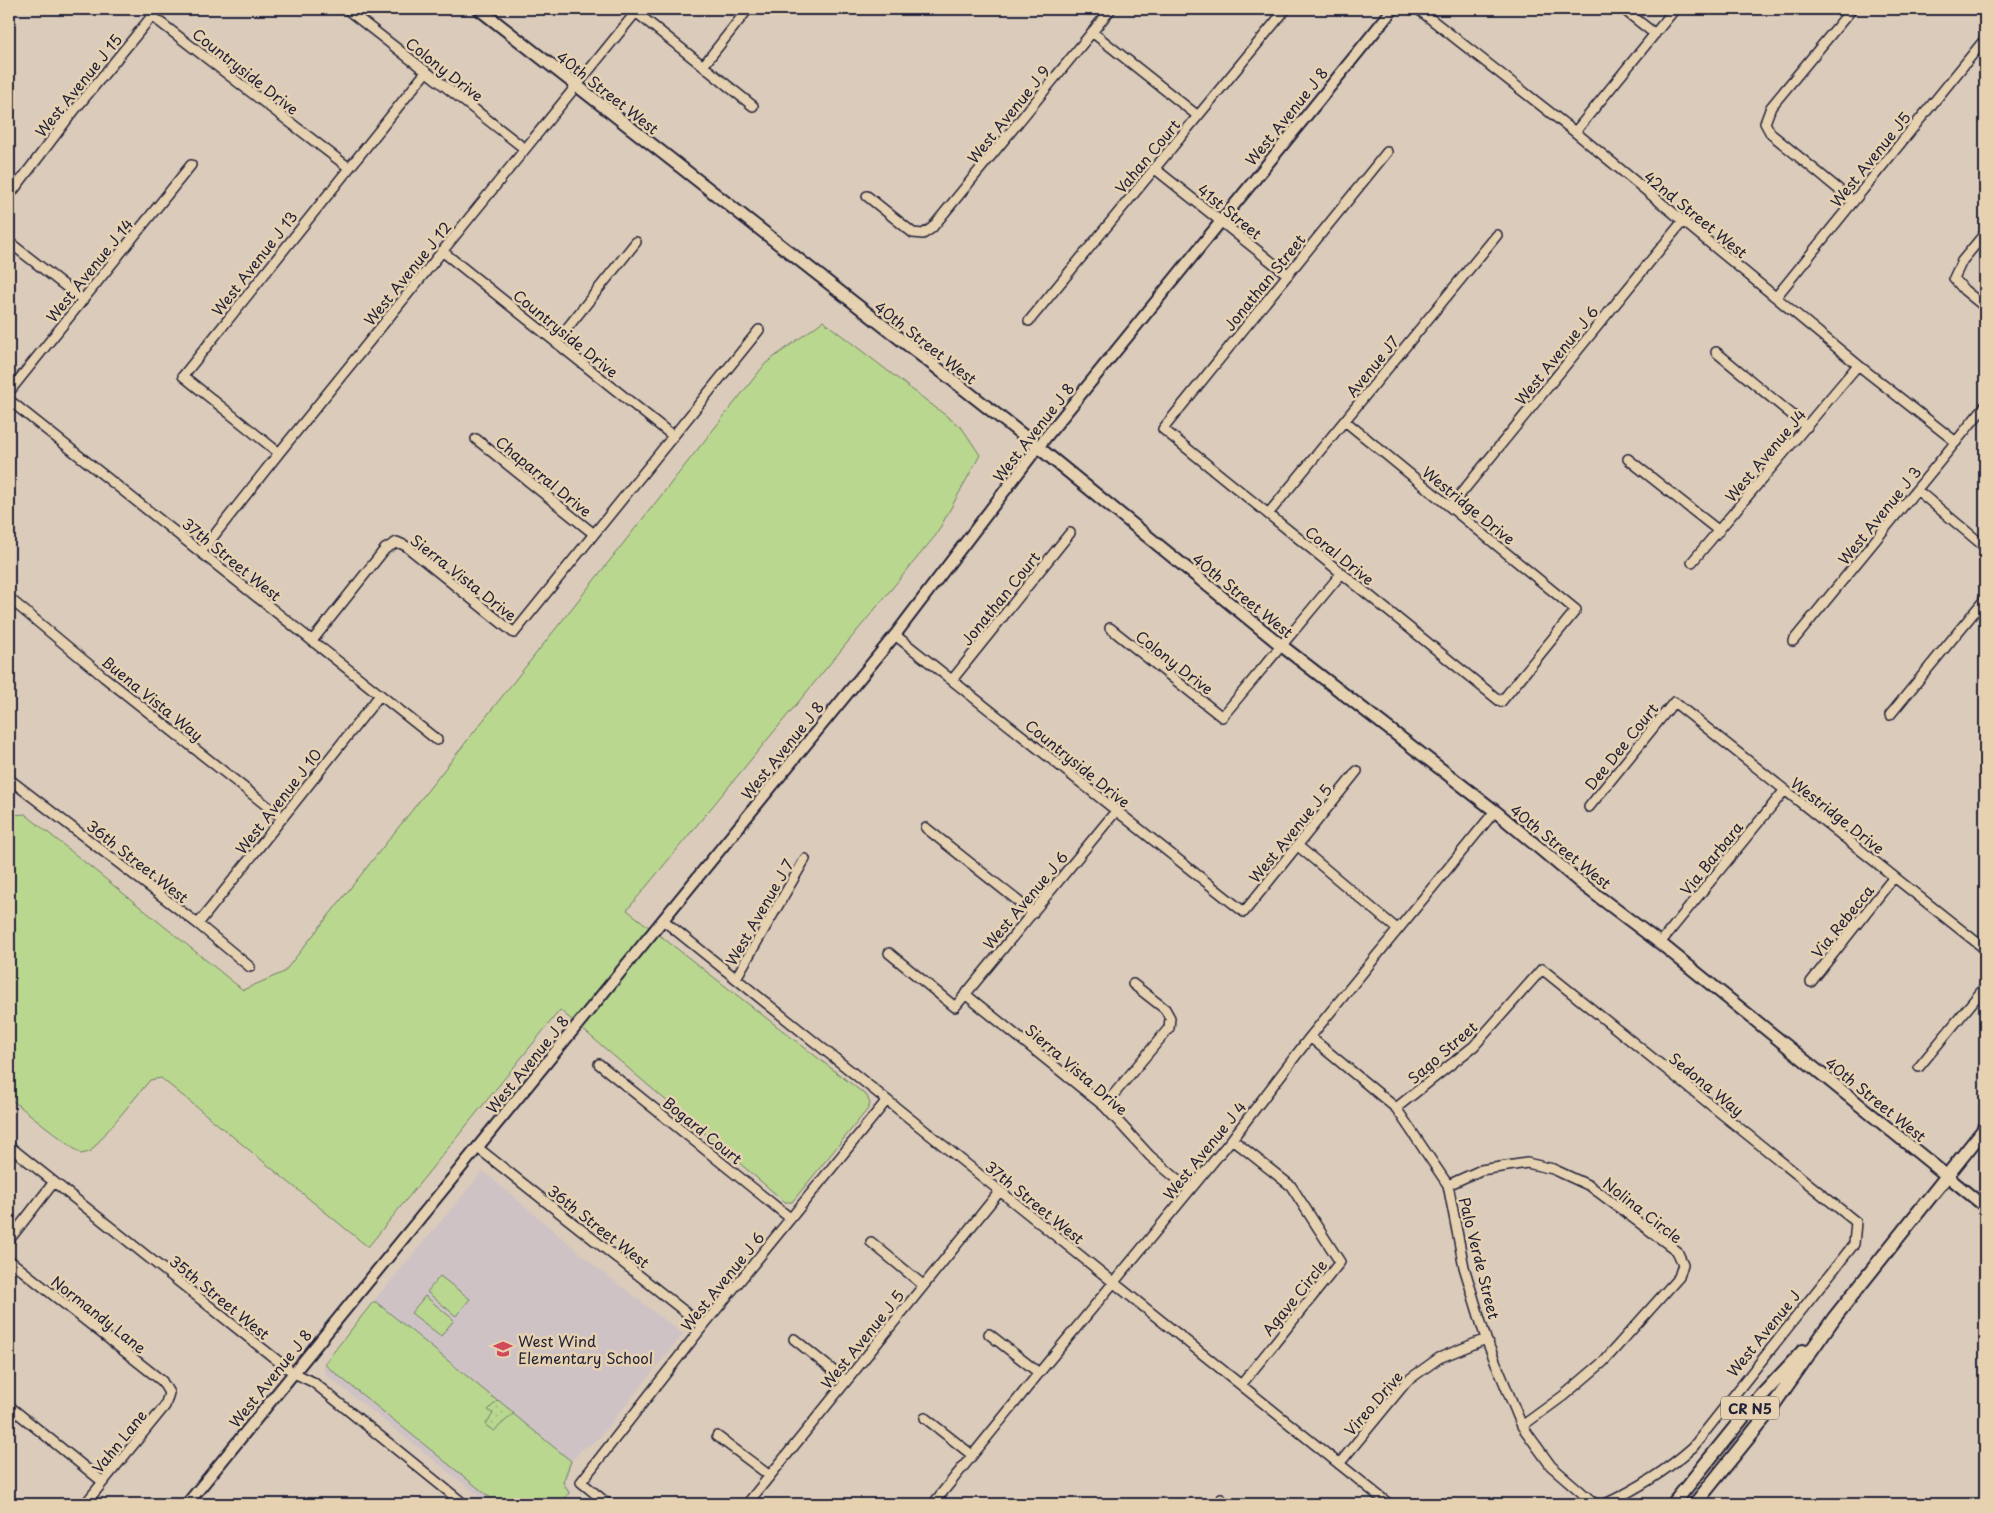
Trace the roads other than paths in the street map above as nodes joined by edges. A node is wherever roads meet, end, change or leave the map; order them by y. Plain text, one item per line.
1 (479, 9) edge
2 (748, 9) edge
3 (1112, 9) edge
4 (1286, 9) edge
5 (1393, 9) edge
6 (1418, 9) edge
7 (1623, 9) edge
8 (1675, 9) edge
9 (1852, 9) edge
10 (349, 11) dead end
11 (634, 11) edge
12 (152, 16) joint
13 (1092, 32) junction
14 (1654, 34) junction
15 (1985, 39) edge
16 (703, 66) junction
17 (426, 72) junction
18 (576, 86) junction
19 (753, 106) dead end
20 (1198, 116) junction
21 (1575, 132) junction
22 (525, 149) junction
23 (1387, 152) dead end
24 (192, 165) dead end
25 (348, 167) junction
26 (1154, 168) junction
27 (9, 196) edge
28 (867, 196) dead end
29 (1853, 201) junction
30 (1221, 221) junction
31 (1683, 221) junction
32 (1985, 233) edge
33 (1497, 235) dead end
34 (9, 242) edge
35 (636, 242) dead end
36 (442, 251) junction
37 (1288, 275) junction
38 (1776, 297) junction
39 (83, 300) junction
40 (1985, 306) edge
41 (1029, 322) dead end
42 (759, 330) dead end
43 (556, 342) junction
44 (1716, 352) dead end
45 (1858, 365) junction
46 (9, 392) edge
47 (9, 400) edge
48 (1985, 406) edge
49 (1345, 421) junction
50 (1807, 427) junction
51 (1163, 429) joint
52 (673, 436) junction
53 (476, 440) dead end
54 (1956, 442) junction
55 (1038, 448) junction
56 (279, 452) junction
57 (1628, 460) dead end
58 (1917, 490) junction
59 (1450, 507) junction
60 (1268, 514) junction
61 (1719, 531) junction
62 (1070, 533) dead end
63 (594, 534) junction
64 (1985, 547) edge
65 (201, 552) junction
66 (1692, 562) dead end
67 (1341, 574) junction
68 (9, 598) edge
69 (1985, 599) edge
70 (1110, 628) dead end
71 (895, 635) junction
72 (312, 641) junction
73 (1793, 642) dead end
74 (1282, 646) junction
75 (952, 680) junction
76 (380, 695) junction
77 (1501, 702) joint
78 (1674, 702) joint
79 (1890, 715) dead end
80 (437, 740) dead end
81 (1357, 771) dead end
82 (11, 784) edge
83 (1784, 791) junction
84 (1589, 807) dead end
85 (1116, 811) junction
86 (1494, 811) junction
87 (281, 817) junction
88 (926, 828) dead end
89 (1298, 846) junction
90 (805, 858) dead end
91 (1894, 877) junction
92 (1244, 912) joint
93 (1033, 913) junction
94 (663, 920) junction
95 (198, 924) junction
96 (1397, 929) junction
97 (1660, 943) junction
98 (1985, 949) edge
99 (889, 953) dead end
100 (250, 967) dead end
101 (1542, 969) joint
102 (736, 978) junction
103 (1811, 982) dead end
104 (1133, 984) dead end
105 (1985, 987) edge
106 (966, 994) junction
107 (1310, 1038) junction
108 (599, 1064) dead end
109 (1919, 1067) dead end
110 (887, 1100) junction
111 (1104, 1106) junction
112 (1396, 1108) junction
113 (1985, 1128) edge
114 (1232, 1138) junction
115 (9, 1146) edge
116 (478, 1148) junction
117 (1947, 1176) junction
118 (54, 1182) junction
119 (1448, 1185) junction
120 (1190, 1190) junction
121 (1000, 1192) junction
122 (1985, 1207) edge
123 (790, 1218) junction
124 (1856, 1222) joint
125 (9, 1240) edge
126 (871, 1242) dead end
127 (9, 1260) edge
128 (1113, 1282) junction
129 (923, 1285) junction
130 (1834, 1318) junction
131 (703, 1326) junction
132 (989, 1334) dead end
133 (794, 1339) dead end
134 (1486, 1339) junction
135 (294, 1373) junction
136 (1039, 1373) junction
137 (846, 1381) junction
138 (1241, 1385) junction
139 (169, 1393) joint
140 (9, 1406) edge
141 (925, 1418) dead end
142 (1522, 1426) junction
143 (717, 1436) dead end
144 (972, 1455) junction
145 (1339, 1464) junction
146 (770, 1476) junction
147 (103, 1482) junction
148 (85, 1504) edge
149 (187, 1504) edge
150 (464, 1504) edge
151 (608, 1504) edge
152 (747, 1504) edge
153 (933, 1504) edge
154 (1389, 1504) edge
155 (1595, 1504) edge
156 (1605, 1504) edge
157 (1673, 1504) edge
158 (1695, 1504) edge

1 - 18 main road, 40th Street West
2 - 16 street
3 - 13 street, West Avenue J 9
4 - 20 street, Vahan Court
5 - 30 street, West Avenue J 8
6 - 21 street, 42nd Street West
7 - 14 street
8 - 14 street
9 - 29 street
10 - 17 street, Colony Drive
11 - 16 street
11 - 18 street, West Avenue J 12
12 - 25 street, Countryside Drive
12 - 27 street, West Avenue J 15
13 - 20 street
13 - 28 street, West Avenue J 9
14 - 21 street
15 - 29 street, West Avenue J5
16 - 19 street
17 - 22 street, Colony Drive
17 - 25 street, West Avenue J 13
18 - 22 street, West Avenue J 12
18 - 55 main road, 40th Street West
20 - 26 street, Vahan Court
21 - 31 street, 42nd Street West
22 - 36 street, West Avenue J 12
23 - 37 street, Jonathan Street
24 - 39 street, West Avenue J 14
25 - 56 street, West Avenue J 13
26 - 30 street, 41st Street
26 - 41 street, Vahan Court
29 - 38 street, West Avenue J5
30 - 37 street, 41st Street
30 - 55 street, West Avenue J 8
31 - 38 street, 42nd Street West
31 - 59 street, West Avenue J 6
32 - 40 street
33 - 49 street, Avenue J7
34 - 39 street
35 - 43 street
36 - 43 street, Countryside Drive
36 - 56 street, West Avenue J 12
37 - 51 street, Jonathan Street
38 - 45 street, 42nd Street West
39 - 46 street, West Avenue J 14
42 - 52 street
43 - 52 street, Countryside Drive
44 - 50 street
45 - 50 street, West Avenue J4
45 - 54 street, 42nd Street West
47 - 65 street, 37th Street West
48 - 54 street, West Avenue J 3
49 - 59 street, Westridge Drive
49 - 60 street, Avenue J7
50 - 61 street, West Avenue J4
51 - 60 street, Coral Drive
52 - 63 street
53 - 63 street, Chaparral Drive
54 - 58 street, West Avenue J 3
55 - 71 street, West Avenue J 8
55 - 74 main road, 40th Street West
56 - 65 street, West Avenue J 12
57 - 61 street
58 - 64 street
58 - 73 street, West Avenue J 3
59 - 77 street, Westridge Drive
60 - 67 street, Coral Drive
61 - 66 street, West Avenue J4
62 - 75 street, Jonathan Court
63 - 72 street, Sierra Vista Drive
65 - 72 street, 37th Street West
67 - 74 street
67 - 77 street, Coral Drive
68 - 87 street, Buena Vista Way
69 - 79 street
70 - 74 street, Colony Drive
71 - 75 street, Countryside Drive
71 - 94 street, West Avenue J 8
72 - 76 street, 37th Street West
74 - 86 main road, 40th Street West
75 - 85 street, Countryside Drive
76 - 80 street, 37th Street West
76 - 87 street, West Avenue J 10
78 - 83 street, Westridge Drive
78 - 84 street, Dee Dee Court
81 - 89 street, West Avenue J 5
82 - 95 street, 36th Street West
83 - 91 street, Westridge Drive
83 - 97 street, Via Barbara
85 - 92 street, Countryside Drive
85 - 93 street, West Avenue J 6
86 - 96 street, West Avenue J 4
86 - 97 main road, 40th Street West
87 - 95 street, West Avenue J 10
88 - 93 street
89 - 92 street, West Avenue J 5
89 - 96 street
90 - 102 street, West Avenue J 7
91 - 98 street, Westridge Drive
91 - 103 street, Via Rebecca
93 - 106 street, West Avenue J 6
94 - 102 street, 37th Street West
94 - 116 street, West Avenue J 8
95 - 100 street, 36th Street West
96 - 107 street, West Avenue J 4
97 - 117 main road, 40th Street West
99 - 106 street, West Avenue J 6
101 - 112 street, Sago Street
101 - 124 street, Sedona Way
102 - 110 street, 37th Street West
104 - 111 street
105 - 109 street
106 - 111 street, Sierra Vista Drive
107 - 112 street, Palo Verde Street
107 - 114 street, West Avenue J 4
108 - 123 street, Bogard Court
110 - 121 street, 37th Street West
110 - 123 street, West Avenue J 6
111 - 120 street, Sierra Vista Drive
112 - 119 street, Palo Verde Street
113 - 117 main road
114 - 120 street, West Avenue J 4
114 - 138 street, Agave Circle
115 - 118 street, 35th Street West
116 - 131 street, 36th Street West
116 - 135 street, West Avenue J 8
117 - 122 street, 40th Street West
117 - 130 main road
118 - 125 street
118 - 135 street, 35th Street West
119 - 134 street, Palo Verde Street
119 - 142 street, Nolina Circle
120 - 128 street, West Avenue J 4
121 - 128 street, 37th Street West
121 - 129 street, West Avenue J 5
123 - 131 street, West Avenue J 6
124 - 156 street, West Avenue J
126 - 129 street
127 - 139 street, Normandy Lane
128 - 136 street, West Avenue J 4
128 - 138 street, 37th Street West
129 - 137 street, West Avenue J 5
130 - 157 main road, CR N5
130 - 158 main road, CR N5
131 - 151 street, West Avenue J 6
132 - 136 street
133 - 137 street
134 - 142 street, Palo Verde Street
134 - 145 street, Vireo Drive
135 - 149 street, West Avenue J 8
135 - 150 street, 35th Street West
136 - 144 street, West Avenue J 4
137 - 146 street, West Avenue J 5
138 - 145 street, 37th Street West
139 - 147 street, Vahn Lane
140 - 147 street
141 - 144 street
142 - 155 street, Palo Verde Street
143 - 146 street
144 - 153 street, West Avenue J 4
145 - 154 street, 37th Street West
146 - 152 street, West Avenue J 5
147 - 148 street, Vahn Lane

